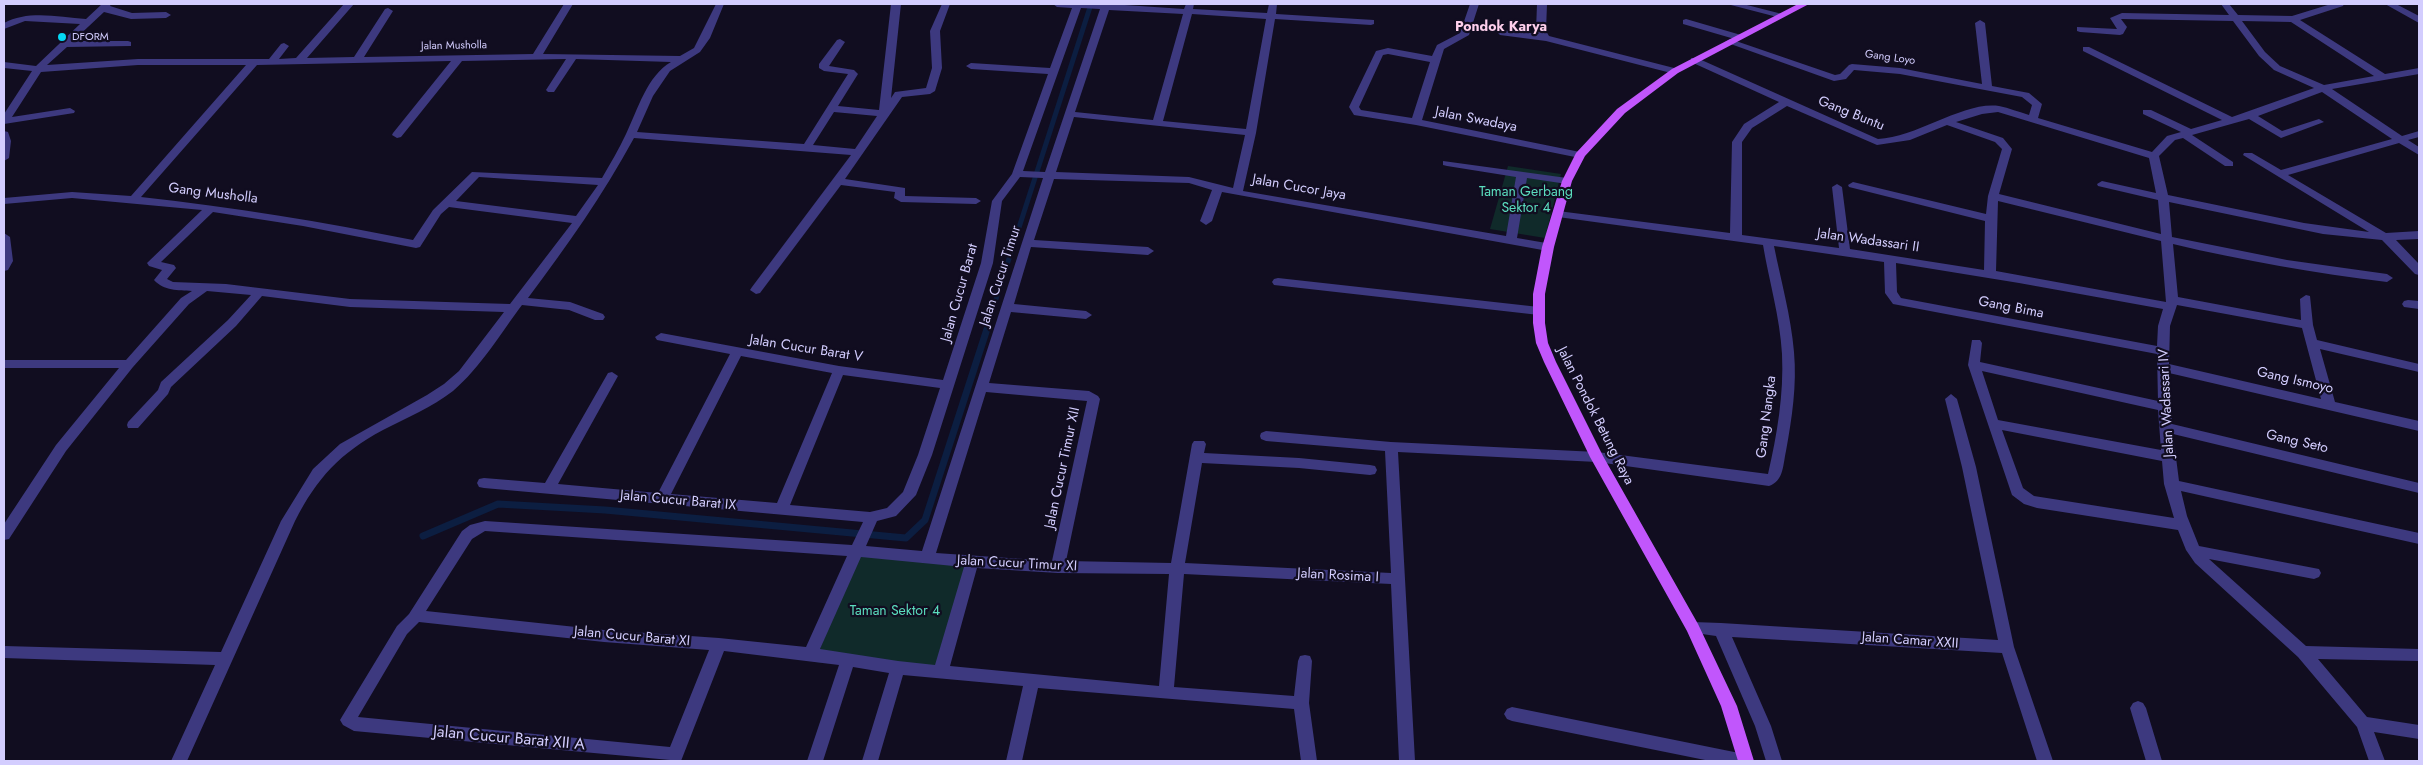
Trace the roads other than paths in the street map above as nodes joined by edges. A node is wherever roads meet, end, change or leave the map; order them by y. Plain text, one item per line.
1 (349, 4) edge
2 (568, 4) edge
3 (720, 4) edge
4 (896, 4) edge
5 (946, 4) edge
6 (1057, 4) edge
7 (1273, 4) edge
8 (1474, 4) edge
9 (1542, 4) edge
10 (1732, 4) edge
11 (1804, 4) edge
12 (2225, 4) edge
13 (2340, 4) edge
14 (2390, 4) edge
15 (1079, 5) edge
16 (104, 6) edge
17 (1103, 6) edge
18 (2321, 6) edge
19 (1190, 8) edge
20 (388, 10) dead end
21 (2419, 12) edge
22 (2408, 14) junction
23 (166, 15) dead end
24 (1781, 15) junction
25 (1271, 16) junction
26 (2236, 18) junction
27 (2293, 19) junction
28 (2419, 20) edge
29 (87, 22) junction
30 (1371, 22) dead end
31 (1686, 22) dead end
32 (1980, 23) dead end
33 (4, 26) edge
34 (2080, 29) dead end
35 (1503, 33) dead end
36 (1546, 38) junction
37 (1734, 39) junction
38 (840, 42) dead end
39 (64, 44) junction
40 (128, 44) dead end
41 (284, 46) dead end
42 (2086, 49) dead end
43 (573, 56) junction
44 (536, 57) junction
45 (459, 58) junction
46 (682, 59) junction
47 (300, 60) junction
48 (357, 60) junction
49 (1436, 60) junction
50 (1694, 60) junction
51 (272, 61) junction
52 (254, 62) junction
53 (4, 65) edge
54 (971, 66) dead end
55 (38, 69) junction
56 (1053, 70) junction
57 (1675, 71) junction
58 (2419, 71) edge
59 (2384, 78) junction
60 (1987, 88) junction
61 (2323, 88) junction
62 (551, 90) dead end
63 (1786, 102) junction
64 (832, 109) junction
65 (70, 111) dead end
66 (2147, 112) dead end
67 (884, 113) junction
68 (1070, 114) junction
69 (2250, 115) junction
70 (2033, 118) junction
71 (4, 121) edge
72 (1945, 121) junction
73 (2232, 121) junction
74 (1416, 122) junction
75 (2319, 122) dead end
76 (1157, 123) junction
77 (1251, 133) junction
78 (2187, 133) junction
79 (4, 134) edge
80 (2419, 134) edge
81 (631, 135) junction
82 (397, 136) dead end
83 (2402, 140) junction
84 (806, 147) junction
85 (858, 152) junction
86 (2419, 152) edge
87 (1580, 155) junction
88 (2248, 155) dead end
89 (2154, 156) junction
90 (4, 158) edge
91 (1448, 163) dead end
92 (2229, 164) dead end
93 (1019, 174) junction
94 (2279, 174) junction
95 (1522, 175) junction
96 (1047, 176) junction
97 (1567, 181) junction
98 (605, 182) junction
99 (838, 182) junction
100 (1853, 184) dead end
101 (2102, 184) dead end
102 (1218, 187) junction
103 (1837, 187) dead end
104 (1237, 193) junction
105 (1993, 196) junction
106 (2163, 198) junction
107 (133, 200) junction
108 (4, 201) edge
109 (976, 201) dead end
110 (447, 203) junction
111 (210, 208) junction
112 (1558, 214) junction
113 (1991, 219) junction
114 (579, 220) junction
115 (1206, 221) dead end
116 (2419, 235) edge
117 (4, 237) edge
118 (1736, 238) junction
119 (2388, 238) junction
120 (1511, 240) junction
121 (2166, 240) junction
122 (1768, 242) junction
123 (1027, 243) junction
124 (1548, 247) junction
125 (1148, 251) dead end
126 (1845, 252) junction
127 (1890, 258) junction
128 (4, 267) edge
129 (2419, 271) edge
130 (1990, 275) junction
131 (2387, 278) dead end
132 (1278, 282) dead end
133 (205, 287) junction
134 (756, 290) dead end
135 (258, 294) junction
136 (2306, 299) dead end
137 (2172, 303) junction
138 (517, 304) junction
139 (1006, 308) junction
140 (1539, 310) junction
141 (1086, 315) dead end
142 (599, 317) dead end
143 (2307, 325) junction
144 (661, 337) dead end
145 (1976, 343) dead end
146 (2312, 343) junction
147 (2163, 351) junction
148 (737, 352) junction
149 (4, 364) edge
150 (130, 364) junction
151 (1974, 365) junction
152 (2164, 367) junction
153 (2419, 368) edge
154 (839, 370) junction
155 (612, 376) dead end
156 (948, 385) junction
157 (981, 387) junction
158 (1951, 400) dead end
159 (2329, 404) junction
160 (2165, 408) junction
161 (1993, 424) junction
162 (133, 425) dead end
163 (2419, 426) edge
164 (2167, 428) junction
165 (1266, 436) dead end
166 (1391, 448) junction
167 (1597, 457) junction
168 (2170, 457) junction
169 (1370, 470) dead end
170 (484, 483) dead end
171 (2171, 484) junction
172 (2419, 488) edge
173 (548, 490) junction
174 (661, 500) junction
175 (781, 510) junction
176 (871, 519) junction
177 (2182, 525) junction
178 (4, 535) edge
179 (2419, 538) edge
180 (859, 548) junction
181 (2193, 550) junction
182 (927, 558) junction
183 (972, 562) junction
184 (1058, 567) junction
185 (1177, 569) junction
186 (2314, 573) dead end
187 (1398, 579) junction
188 (416, 616) junction
189 (1692, 628) junction
190 (1721, 629) junction
191 (719, 644) junction
192 (2007, 647) junction
193 (4, 652) edge
194 (2303, 652) junction
195 (810, 654) junction
196 (2419, 655) edge
197 (225, 659) junction
198 (848, 661) junction
199 (1305, 661) dead end
200 (898, 668) junction
201 (941, 672) junction
202 (1032, 681) junction
203 (1166, 693) junction
204 (1301, 703) junction
205 (2138, 708) dead end
206 (1512, 714) dead end
207 (348, 718) joint
208 (2363, 723) junction
209 (2419, 732) edge
210 (674, 758) edge
211 (179, 761) edge
212 (815, 761) edge
213 (870, 761) edge
214 (1014, 761) edge
215 (1309, 761) edge
216 (1406, 761) edge
217 (1745, 761) edge
218 (1774, 761) edge
219 (2045, 761) edge
220 (2154, 761) edge
221 (2377, 761) edge

1 - 47 street
2 - 44 street
3 - 46 street
4 - 67 street
5 - 67 street
6 - 15 street
7 - 25 street
8 - 49 street, Jalan Swadaya
9 - 36 street
10 - 24 street
11 - 24 main road, Jalan Pondok Betung Raya
12 - 26 street
13 - 18 street
14 - 22 street
15 - 17 street
15 - 56 street, Jalan Cucur Barat
16 - 23 street
16 - 29 street
17 - 19 street
17 - 68 street, Jalan Cucur Timur
18 - 27 street
19 - 25 street
19 - 76 street
20 - 48 street
21 - 22 street
22 - 28 street
24 - 37 main road, Jalan Pondok Betung Raya
25 - 30 street
25 - 77 street
26 - 27 street
26 - 34 street
26 - 61 street
27 - 59 street
29 - 33 street
29 - 39 street
31 - 37 street
32 - 60 street
35 - 36 street
36 - 57 street
37 - 50 main road, Jalan Pondok Betung Raya
37 - 60 street, Gang Loyo
38 - 64 street
39 - 40 street
39 - 55 street
41 - 51 street
42 - 73 street
43 - 44 street, Jalan Musholla
43 - 46 street, Jalan Musholla
43 - 62 street
44 - 45 street, Jalan Musholla
45 - 48 street, Jalan Musholla
45 - 82 street
46 - 81 street
47 - 48 street, Jalan Musholla
47 - 51 street, Jalan Musholla
49 - 74 street, Jalan Swadaya
49 - 74 street
50 - 57 main road, Jalan Pondok Betung Raya
50 - 63 street, Gang Buntu
51 - 52 street, Jalan Musholla
52 - 55 street, Jalan Musholla
52 - 107 street
53 - 55 street, Jalan Musholla
54 - 56 street
55 - 71 street
56 - 93 street, Jalan Cucur Barat
57 - 87 main road, Jalan Pondok Betung Raya
58 - 59 street
59 - 61 street
60 - 70 street, Gang Loyo
61 - 69 street
61 - 83 street
63 - 72 street, Gang Buntu
63 - 118 street
64 - 67 street
64 - 84 street
65 - 71 street
66 - 78 street
67 - 85 street
68 - 76 street
68 - 96 street, Jalan Cucur Timur
69 - 73 street
69 - 75 street
70 - 72 street, Gang Buntu
70 - 89 street, Gang Buntu
72 - 105 street
73 - 78 street
74 - 87 street, Jalan Swadaya
76 - 77 street
77 - 104 street
78 - 89 street
78 - 92 street
79 - 90 street
80 - 83 street
81 - 84 street
81 - 98 street
83 - 86 street
83 - 94 street
84 - 85 street
85 - 99 street
87 - 97 main road, Jalan Pondok Betung Raya
88 - 94 street
89 - 106 street, Jalan Wadassari IV
91 - 95 street
93 - 96 street, Jalan Cucor Jaya
93 - 156 street, Jalan Cucur Barat
94 - 119 street
95 - 97 street
95 - 120 street
96 - 102 street, Jalan Cucor Jaya
96 - 123 street, Jalan Cucur Timur
97 - 112 main road, Jalan Pondok Betung Raya
98 - 110 street
98 - 114 street
99 - 109 street
99 - 134 street
100 - 113 street
101 - 106 street
102 - 104 street, Jalan Cucor Jaya
102 - 115 street
103 - 126 street
104 - 120 street, Jalan Cucor Jaya
105 - 113 street
105 - 121 street
106 - 119 street
106 - 121 street, Jalan Wadassari IV
107 - 108 street, Gang Musholla
107 - 111 street, Gang Musholla
110 - 111 street, Gang Musholla
110 - 114 street
111 - 133 street
112 - 118 street, Jalan Wadassari II
112 - 124 main road, Jalan Pondok Betung Raya
113 - 130 street
114 - 138 street
116 - 119 street
117 - 128 street
118 - 122 street, Jalan Wadassari II
119 - 129 street
120 - 124 street, Jalan Cucor Jaya
121 - 131 street
121 - 137 street, Jalan Wadassari IV
122 - 126 street, Jalan Wadassari II
122 - 167 street, Gang Nangka
123 - 125 street
123 - 139 street, Jalan Cucur Timur
124 - 140 main road, Jalan Pondok Betung Raya
126 - 127 street, Jalan Wadassari II
127 - 130 street, Jalan Wadassari II
127 - 147 street, Gang Bima
130 - 137 street, Jalan Wadassari II
132 - 140 street
133 - 135 street
133 - 150 street
135 - 138 street
135 - 162 street
136 - 143 street
137 - 143 street, Jalan Wadassari II
137 - 147 street, Jalan Wadassari IV
138 - 142 street
138 - 197 street
139 - 141 street
139 - 157 street, Jalan Cucur Timur
140 - 167 main road, Jalan Pondok Betung Raya
143 - 146 street
144 - 148 street, Jalan Cucur Barat V
145 - 151 street
146 - 153 street
146 - 159 street
147 - 152 street, Jalan Wadassari IV
148 - 154 street, Jalan Cucur Barat V
148 - 174 street
149 - 150 street
150 - 178 street
151 - 160 street
151 - 161 street
152 - 159 street, Gang Ismoyo
152 - 160 street, Jalan Wadassari IV
154 - 156 street, Jalan Cucur Barat V
154 - 175 street
155 - 173 street
156 - 176 street, Jalan Cucur Barat
157 - 182 street, Jalan Cucur Timur
157 - 184 street, Jalan Cucur Timur XII
158 - 192 street
159 - 163 street, Gang Ismoyo
160 - 164 street, Jalan Wadassari IV
161 - 168 street
161 - 177 street
164 - 168 street, Jalan Wadassari IV
164 - 172 street, Gang Seto
165 - 166 street
166 - 167 street
166 - 187 street, Jalan Rosima I
167 - 189 main road, Jalan Pondok Betung Raya
168 - 171 street, Jalan Wadassari IV
169 - 185 street
170 - 173 street, Jalan Cucur Barat IX
171 - 177 street, Jalan Wadassari IV
171 - 179 street
173 - 174 street, Jalan Cucur Barat IX
174 - 175 street, Jalan Cucur Barat IX
175 - 176 street, Jalan Cucur Barat IX
176 - 180 street
177 - 181 street, Jalan Wadassari IV
180 - 182 street, Jalan Cucur Timur XI
180 - 188 street, Jalan Cucur Timur XI
180 - 195 street
181 - 186 street
181 - 194 street, Jalan Wadassari IV
182 - 183 street, Jalan Cucur Timur XI
183 - 184 street, Jalan Cucur Timur XI
183 - 201 street
184 - 185 street, Jalan Cucur Timur XI
185 - 187 street, Jalan Rosima I
185 - 203 street
187 - 216 street
188 - 191 street, Jalan Cucur Barat XI
188 - 207 street, Jalan Cucur Timur XI
189 - 190 street, Jalan Camar XXII
189 - 217 main road, Jalan Pondok Betung Raya
190 - 192 street, Jalan Camar XXII
190 - 218 street
191 - 195 street, Jalan Cucur Barat XI
191 - 210 street
192 - 219 street
193 - 197 street
194 - 196 street
194 - 208 street, Jalan Wadassari IV
195 - 198 street, Jalan Cucur Barat XI
197 - 211 street
198 - 200 street, Jalan Cucur Barat XI
198 - 212 street
199 - 204 street
200 - 201 street, Jalan Cucur Barat XI
200 - 213 street
201 - 202 street, Jalan Cucur Barat XI
202 - 203 street, Jalan Cucur Barat XI
202 - 214 street
203 - 204 street, Jalan Cucur Barat XI
204 - 215 street
205 - 220 street
206 - 217 street
207 - 210 street, Jalan Cucur Barat XII A
208 - 209 street
208 - 221 street, Jalan Wadassari IV

